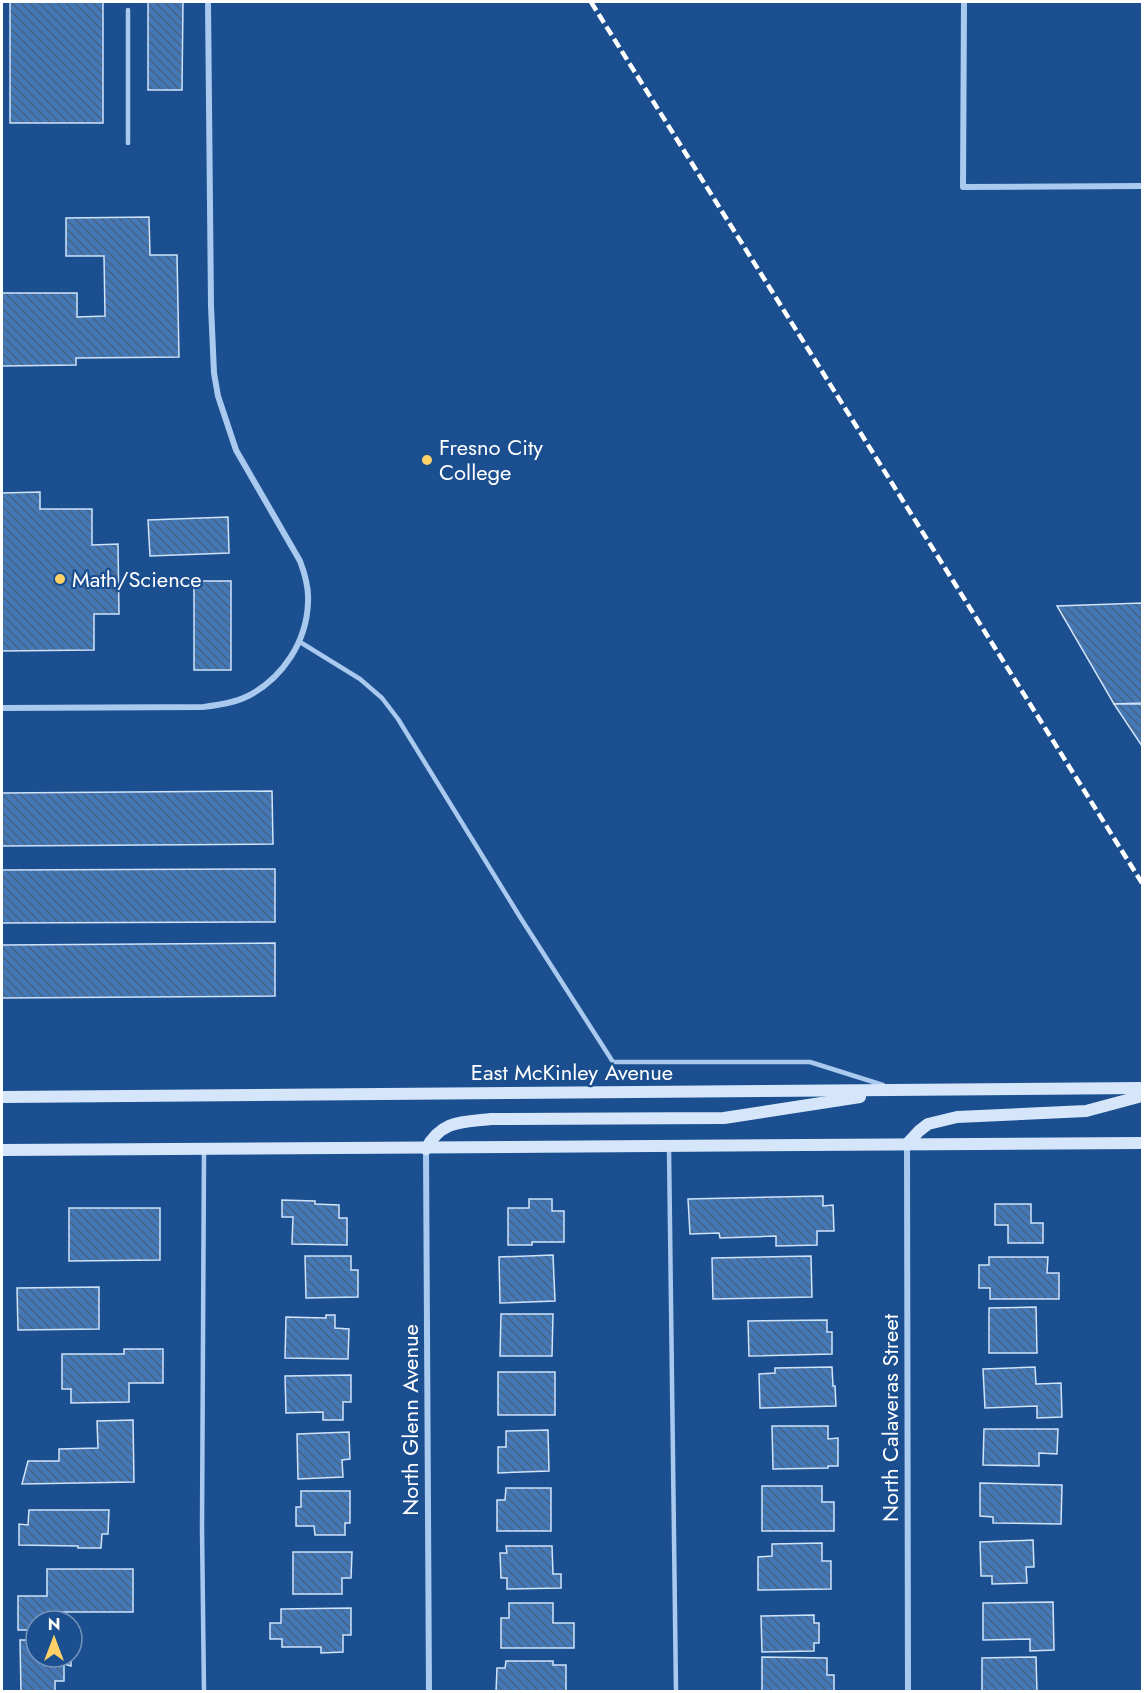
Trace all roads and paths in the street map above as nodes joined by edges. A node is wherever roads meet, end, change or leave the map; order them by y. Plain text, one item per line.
1 (208, 2) edge
2 (964, 2) edge
3 (128, 10) dead end
4 (128, 143) dead end
5 (1143, 186) edge
6 (300, 642) junction
7 (2, 708) edge
8 (1143, 1088) edge
9 (900, 1090) junction
10 (1143, 1096) edge
11 (2, 1097) edge
12 (1143, 1143) edge
13 (907, 1144) junction
14 (669, 1145) junction
15 (426, 1149) junction
16 (2, 1150) edge
17 (204, 1150) junction
18 (204, 1692) edge
19 (429, 1692) edge
20 (676, 1692) edge
21 (908, 1692) edge

1 - 6 street
2 - 5 street
3 - 4 lane
6 - 7 street
6 - 9 lane
8 - 9 main road, East McKinley Avenue
9 - 11 main road, East McKinley Avenue
9 - 15 main road
10 - 13 main road
12 - 13 main road
13 - 14 main road
13 - 21 street, North Calaveras Street
14 - 15 main road
14 - 20 lane
15 - 17 main road
15 - 19 street, North Glenn Avenue
16 - 17 main road
17 - 18 lane

